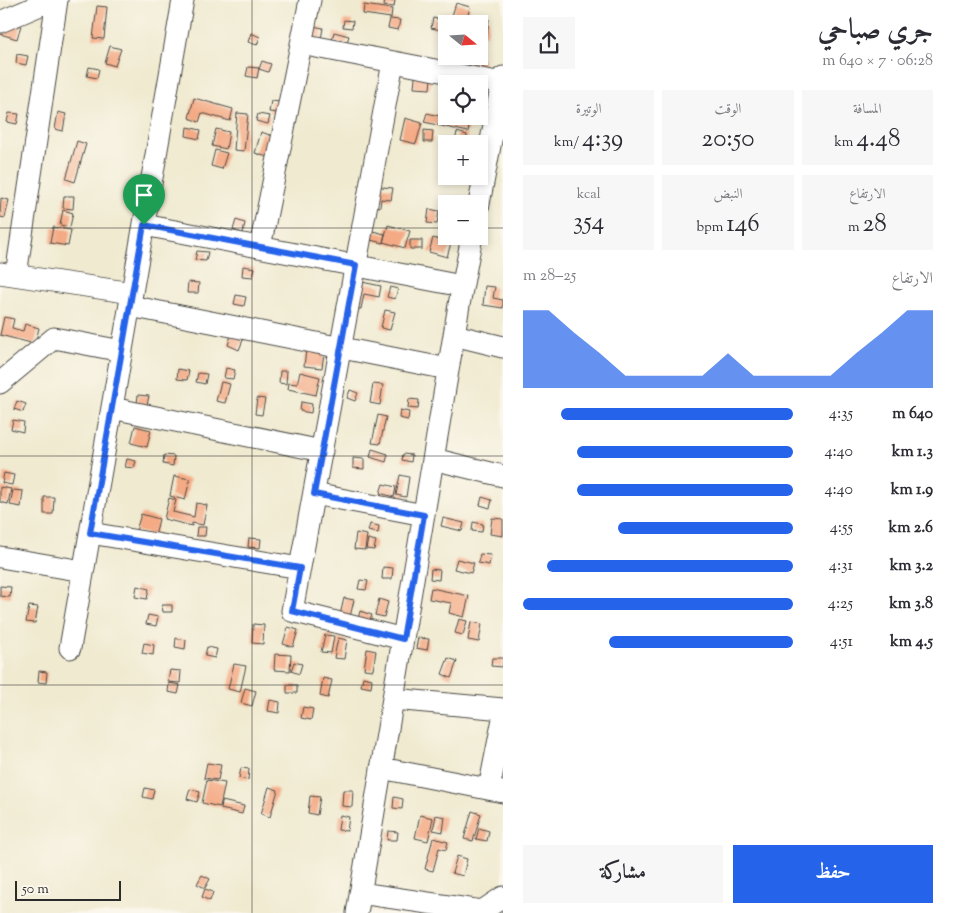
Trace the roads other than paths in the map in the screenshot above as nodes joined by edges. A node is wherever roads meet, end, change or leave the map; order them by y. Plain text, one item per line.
1 (52, 0) edge
2 (57, 0) edge
3 (183, 0) edge
4 (310, 0) edge
5 (0, 22) edge
6 (301, 44) junction
7 (393, 62) junction
8 (502, 80) edge
9 (481, 195) edge
10 (144, 225) junction
11 (470, 245) edge
12 (260, 247) junction
13 (356, 265) junction
14 (8, 274) edge
15 (462, 286) junction
16 (131, 300) junction
17 (454, 335) junction
18 (503, 347) edge
19 (340, 348) junction
20 (122, 351) junction
21 (448, 369) junction
22 (0, 383) edge
23 (112, 408) junction
24 (322, 451) junction
25 (433, 459) junction
26 (503, 476) edge
27 (314, 494) junction
28 (424, 515) junction
29 (90, 533) junction
30 (0, 557) edge
31 (300, 568) junction
32 (83, 571) junction
33 (403, 639) junction
34 (70, 648) dead end
35 (393, 699) junction
36 (503, 709) edge
37 (503, 719) edge
38 (381, 768) junction
39 (496, 791) edge
40 (503, 897) edge
41 (358, 903) edge
42 (482, 912) edge

1 - 5 street
2 - 14 street
3 - 10 street
4 - 6 street
6 - 7 street
6 - 12 street
7 - 8 street
7 - 13 street
8 - 9 street
10 - 12 street
10 - 16 street
11 - 15 street
12 - 13 street
13 - 15 street
13 - 19 street
14 - 16 street
15 - 17 street
16 - 19 street
16 - 20 street
17 - 18 street
17 - 21 street
19 - 21 street
19 - 24 street
20 - 22 street
20 - 23 street
21 - 25 street
23 - 24 street
23 - 29 street
24 - 27 street
25 - 26 street
25 - 28 street
27 - 28 street
27 - 31 street
28 - 33 street
29 - 31 street
29 - 32 street
30 - 32 street
31 - 33 street
32 - 34 street
33 - 35 street
35 - 36 street
35 - 38 street
37 - 39 street
38 - 39 street
38 - 41 street
40 - 42 street
41 - 42 street

